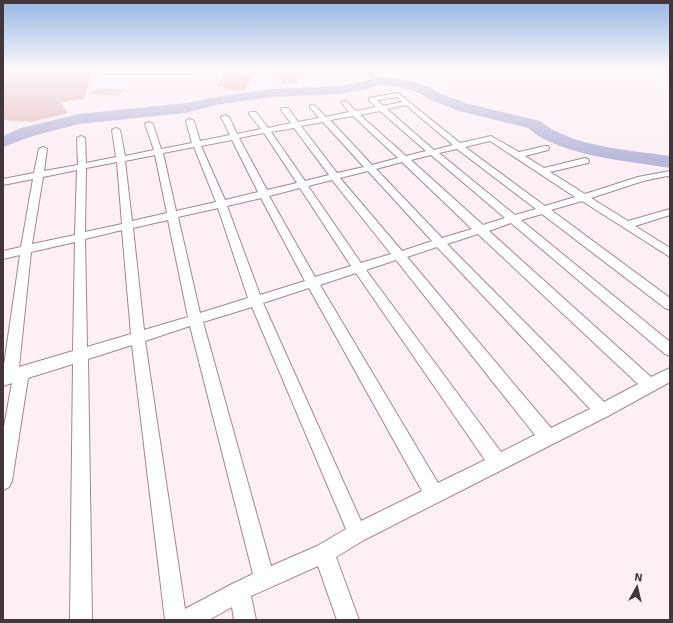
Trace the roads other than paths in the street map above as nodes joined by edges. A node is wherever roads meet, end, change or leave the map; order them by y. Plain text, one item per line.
1 (371, 99) edge
2 (403, 99) edge
3 (344, 102) dead end
4 (408, 103) junction
5 (312, 106) dead end
6 (382, 108) junction
7 (285, 110) dead end
8 (354, 113) junction
9 (253, 114) dead end
10 (225, 117) dead end
11 (324, 119) junction
12 (190, 121) dead end
13 (149, 124) dead end
14 (295, 125) junction
15 (116, 130) dead end
16 (266, 130) junction
17 (234, 136) junction
18 (80, 138) dead end
19 (196, 144) junction
20 (459, 146) junction
21 (545, 148) dead end
22 (43, 149) dead end
23 (158, 151) junction
24 (432, 152) junction
25 (518, 155) junction
26 (121, 159) junction
27 (404, 159) junction
28 (585, 161) dead end
29 (82, 166) junction
30 (369, 167) junction
31 (544, 171) junction
32 (670, 174) edge
33 (38, 175) junction
34 (334, 176) junction
35 (3, 182) edge
36 (302, 184) junction
37 (264, 194) junction
38 (584, 197) junction
39 (221, 203) junction
40 (545, 210) junction
41 (670, 212) edge
42 (172, 216) junction
43 (513, 219) junction
44 (627, 225) junction
45 (128, 226) junction
46 (480, 230) junction
47 (80, 237) junction
48 (439, 242) junction
49 (26, 249) junction
50 (670, 253) edge
51 (3, 255) edge
52 (397, 256) junction
53 (358, 268) junction
54 (313, 282) junction
55 (256, 302) junction
56 (670, 305) edge
57 (194, 319) junction
58 (138, 337) junction
59 (670, 350) edge
60 (80, 355) junction
61 (670, 375) edge
62 (12, 376) edge
63 (649, 385) junction
64 (602, 411) junction
65 (548, 438) junction
66 (498, 463) junction
67 (3, 481) edge
68 (434, 495) junction
69 (357, 533) junction
70 (324, 553) junction
71 (265, 580) junction
72 (239, 591) junction
73 (81, 620) edge
74 (176, 620) edge
75 (188, 620) edge
76 (245, 620) edge
77 (348, 620) edge

1 - 6 street
2 - 4 street
3 - 8 street
4 - 6 street
4 - 20 street
5 - 11 street
6 - 8 street
6 - 24 street
7 - 14 street
8 - 11 street
8 - 27 street
9 - 16 street
10 - 17 street
11 - 14 street
11 - 30 street
12 - 19 street
13 - 23 street
14 - 16 street
14 - 34 street
15 - 26 street
16 - 17 street
16 - 36 street
17 - 19 street
17 - 37 street
18 - 29 street
19 - 23 street
19 - 39 street
20 - 24 street
20 - 25 street
20 - 40 street
21 - 25 street
22 - 33 street
23 - 26 street
23 - 42 street
24 - 27 street
24 - 43 street
25 - 31 street
26 - 29 street
26 - 45 street
27 - 30 street
27 - 46 street
28 - 31 street
29 - 33 street
29 - 47 street
30 - 34 street
30 - 48 street
31 - 38 street
32 - 38 street
33 - 35 street
33 - 49 street
34 - 36 street
34 - 52 street
36 - 37 street
36 - 53 street
37 - 39 street
37 - 54 street
38 - 40 street
38 - 44 street
39 - 42 street
39 - 55 street
40 - 43 street
40 - 56 street
41 - 44 street
42 - 45 street
42 - 57 street
43 - 46 street
43 - 59 street
44 - 50 street
45 - 47 street
45 - 58 street
46 - 48 street
46 - 63 street
47 - 49 street
47 - 60 street
48 - 52 street
48 - 64 street
49 - 51 street
49 - 62 street
52 - 53 street
52 - 65 street
53 - 54 street
53 - 66 street
54 - 55 street
54 - 68 street
55 - 57 street
55 - 69 street
57 - 58 street
57 - 71 street
58 - 60 street
58 - 74 street
60 - 62 street
60 - 73 street
61 - 63 street
62 - 67 street
63 - 64 street
64 - 65 street
65 - 66 street
66 - 68 street
68 - 69 street
69 - 70 street
70 - 71 street
70 - 77 street
71 - 72 street
72 - 75 street
72 - 76 street

